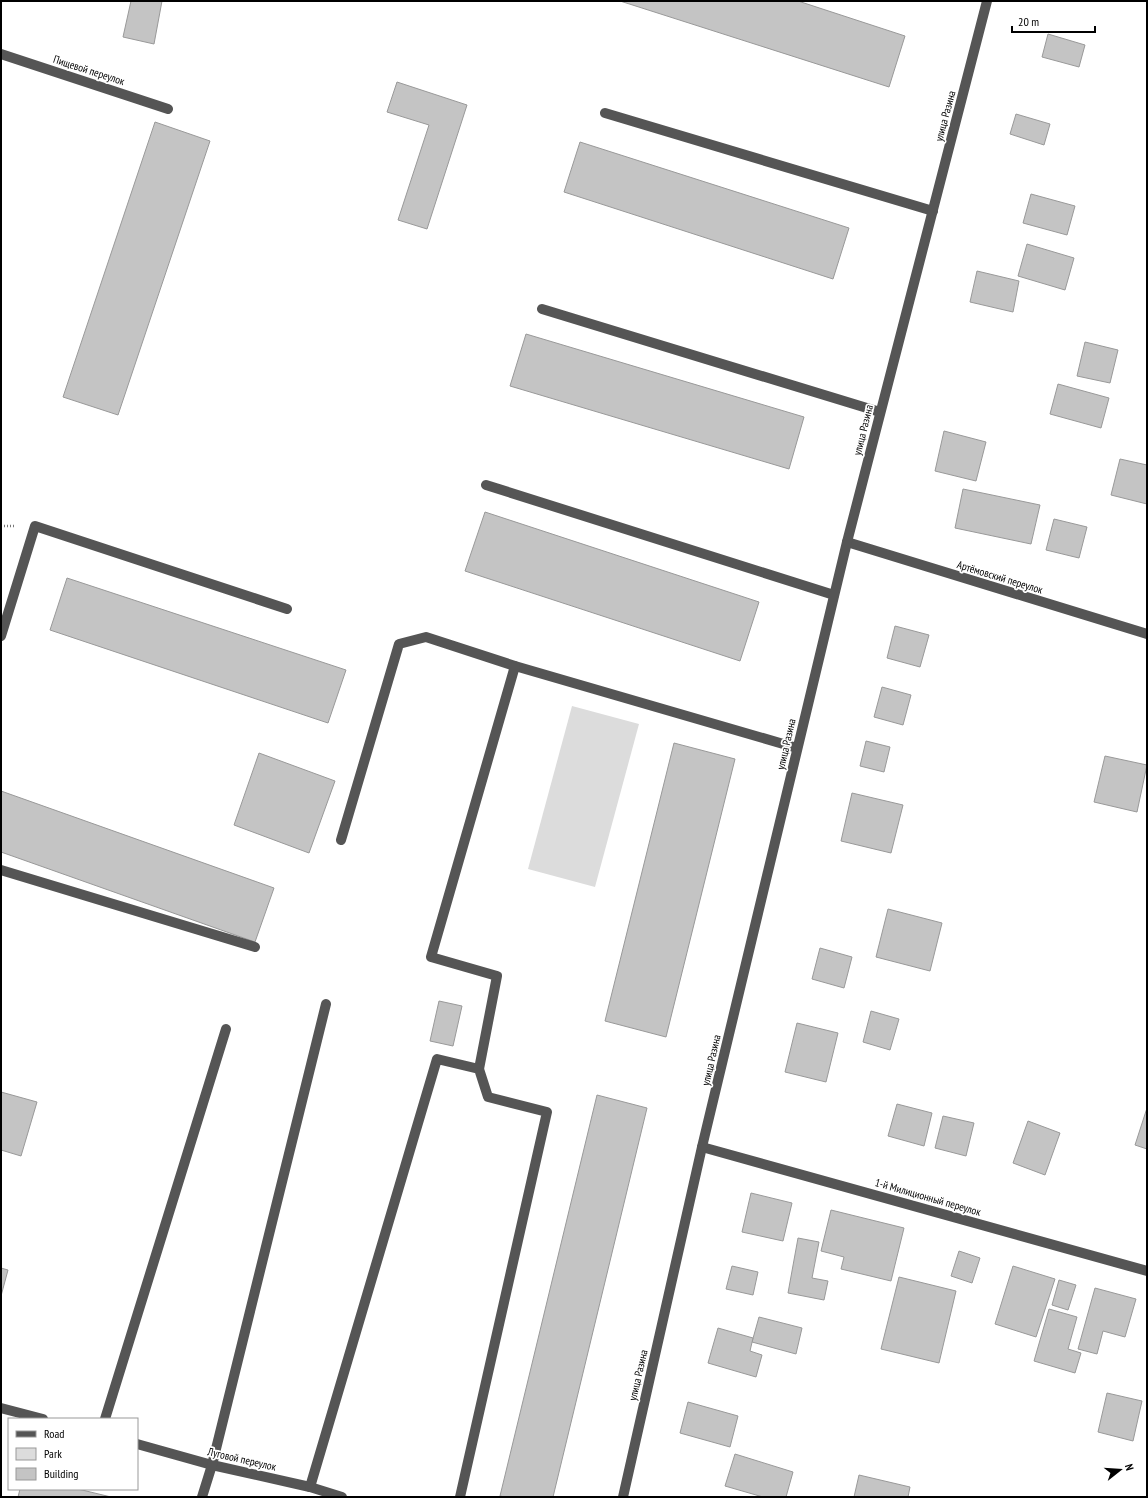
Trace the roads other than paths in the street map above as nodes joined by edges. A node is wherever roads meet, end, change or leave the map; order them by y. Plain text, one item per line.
1 (987, 1) edge
2 (1, 54) edge
3 (168, 109) dead end
4 (605, 113) dead end
5 (933, 211) junction
6 (542, 309) dead end
7 (880, 412) junction
8 (486, 485) dead end
9 (847, 542) junction
10 (834, 594) junction
11 (287, 609) dead end
12 (1147, 634) edge
13 (1, 636) edge
14 (515, 666) junction
15 (797, 748) junction
16 (341, 840) dead end
17 (1, 870) edge
18 (254, 947) dead end
19 (326, 1004) dead end
20 (226, 1029) dead end
21 (479, 1069) junction
22 (702, 1147) junction
23 (1147, 1271) edge
24 (1, 1408) edge
25 (39, 1418) edge
26 (105, 1418) edge
27 (138, 1444) edge
28 (212, 1465) junction
29 (310, 1487) junction
30 (202, 1497) edge
31 (342, 1497) edge
32 (460, 1497) edge
33 (622, 1497) edge

1 - 5 street, улица Разина
2 - 3 street, Пищевой переулок
4 - 5 street
5 - 7 street, улица Разина
6 - 7 street
7 - 9 street, улица Разина
8 - 10 street
9 - 10 street, улица Разина
9 - 12 street, Артёмовский переулок
10 - 15 street, улица Разина
11 - 13 street
14 - 15 street
14 - 16 street
14 - 21 street
15 - 22 street, улица Разина
17 - 18 street
19 - 28 street
20 - 26 street
21 - 29 street
21 - 32 street
22 - 23 street, 1-й Милиционный переулок
22 - 33 street, улица Разина
24 - 25 street
27 - 28 street, Луговой переулок
28 - 29 street, Луговой переулок
28 - 30 street
29 - 31 street, Луговой переулок

